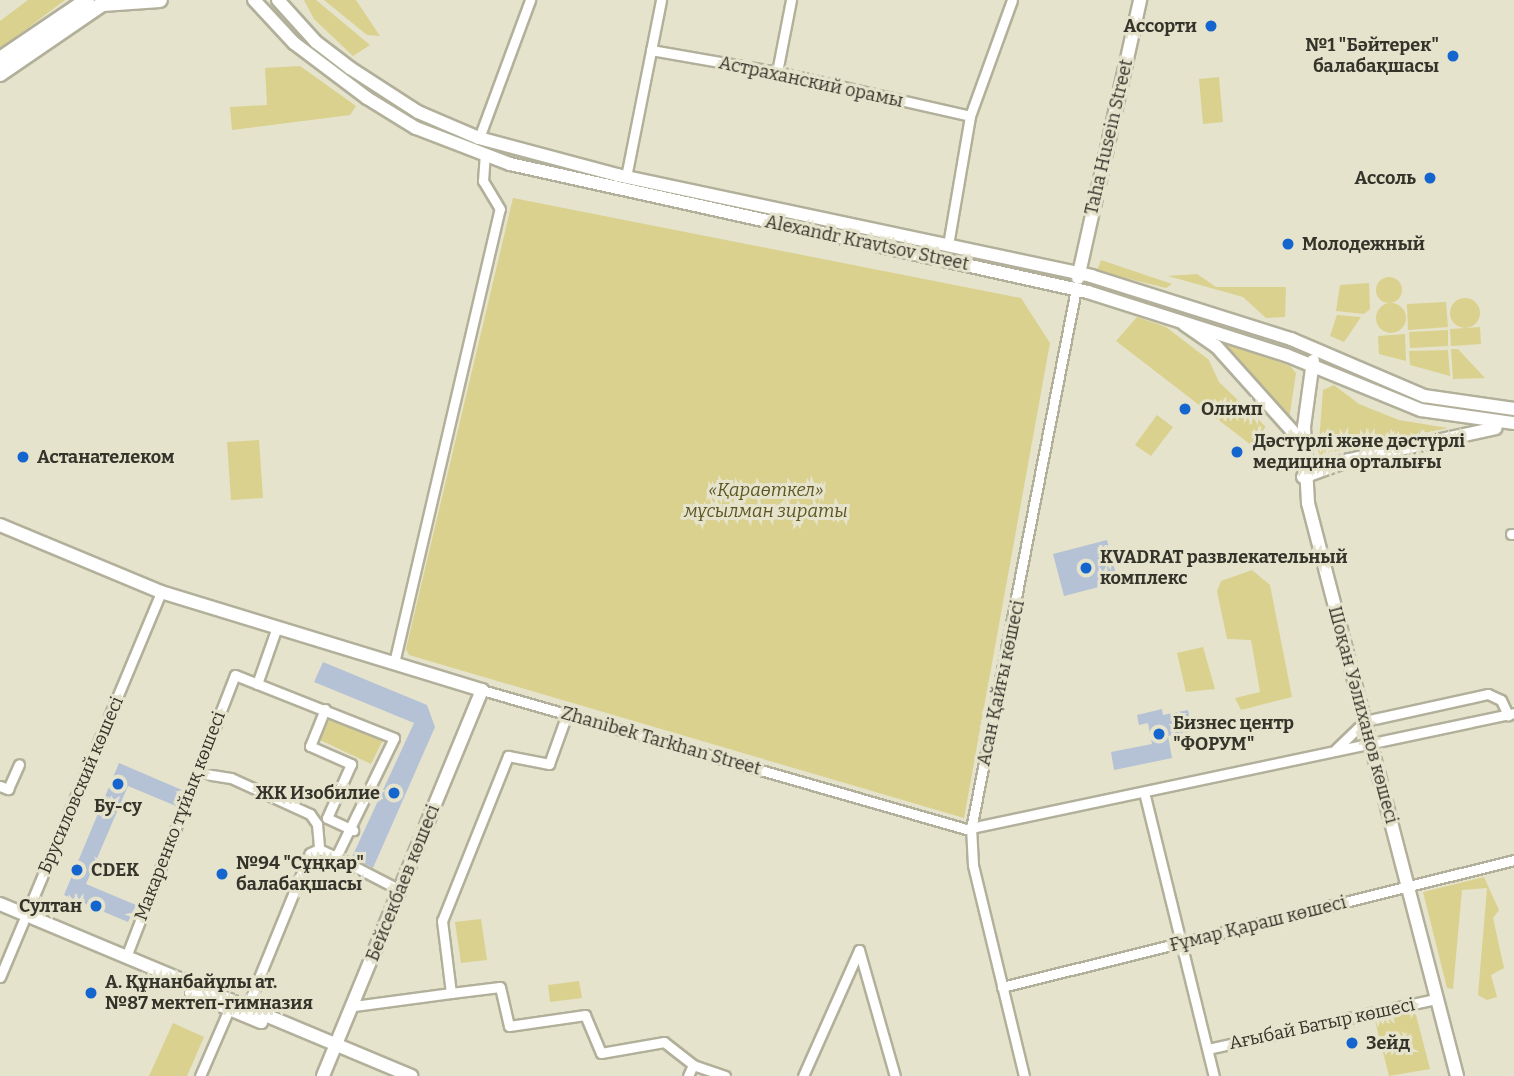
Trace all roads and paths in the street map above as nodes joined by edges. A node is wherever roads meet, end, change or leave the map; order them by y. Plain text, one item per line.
1 (87, 0) edge
2 (160, 0) edge
3 (254, 0) edge
4 (278, 0) edge
5 (530, 0) edge
6 (661, 0) edge
7 (791, 0) edge
8 (1012, 0) edge
9 (1140, 0) edge
10 (106, 2) edge
11 (651, 50) junction
12 (0, 59) edge
13 (777, 72) junction
14 (0, 74) edge
15 (970, 116) junction
16 (479, 138) junction
17 (485, 155) junction
18 (626, 177) junction
19 (948, 245) junction
20 (1079, 273) junction
21 (1076, 289) junction
22 (1170, 314) junction
23 (1315, 350) junction
24 (1313, 366) junction
25 (1514, 409) edge
26 (1514, 424) edge
27 (1303, 443) junction
28 (1303, 477) junction
29 (0, 525) edge
30 (161, 592) junction
31 (277, 627) junction
32 (394, 663) junction
33 (257, 684) junction
34 (482, 690) junction
35 (325, 709) junction
36 (567, 714) junction
37 (1511, 714) edge
38 (1365, 721) junction
39 (1372, 746) junction
40 (1336, 749) junction
41 (19, 764) dead end
42 (199, 773) junction
43 (0, 786) edge
44 (1144, 792) junction
45 (971, 829) junction
46 (353, 830) junction
47 (319, 849) junction
48 (336, 857) junction
49 (1514, 860) edge
50 (1408, 887) junction
51 (400, 890) junction
52 (0, 904) edge
53 (0, 912) edge
54 (24, 918) junction
55 (1183, 943) junction
56 (126, 957) junction
57 (0, 977) edge
58 (1002, 986) junction
59 (451, 993) junction
60 (1436, 999) junction
61 (354, 1006) junction
62 (247, 1007) junction
63 (229, 1009) junction
64 (335, 1048) junction
65 (1208, 1048) junction
66 (693, 1065) junction
67 (200, 1076) edge
68 (323, 1076) edge
69 (392, 1076) edge
70 (412, 1076) edge
71 (688, 1076) edge
72 (725, 1076) edge
73 (803, 1076) edge
74 (895, 1076) edge
75 (1024, 1076) edge
76 (1214, 1076) edge
77 (1457, 1076) edge

1 - 12 main road
2 - 10 main road
3 - 17 main road, Alexandr Kravtsov Street
4 - 16 main road, Alexandr Kravtsov Street
5 - 16 street
6 - 11 street
7 - 13 street
8 - 15 street
9 - 20 main road, Taha Husein Street
10 - 14 main road
11 - 13 street, Астраханский орамы
11 - 18 street
13 - 15 street, Астраханский орамы
15 - 19 street
16 - 18 main road, Alexandr Kravtsov Street
17 - 21 main road, Alexandr Kravtsov Street
17 - 32 street
18 - 19 main road, Alexandr Kravtsov Street
19 - 20 main road, Alexandr Kravtsov Street
20 - 21 main road, Taha Husein Street
20 - 23 main road, Alexandr Kravtsov Street
21 - 22 main road, Alexandr Kravtsov Street
21 - 45 street, Асан Қайғы көшесі
22 - 24 main road, Alexandr Kravtsov Street
22 - 27 main road
23 - 24 main road, Шоқан Уәлиханов көшесі
23 - 25 main road, Alexandr Kravtsov Street
24 - 26 main road, Alexandr Kravtsov Street
24 - 27 main road, Шоқан Уәлиханов көшесі
26 - 28 main road
27 - 28 main road, Шоқан Уәлиханов көшесі
28 - 38 main road, Шоқан Уәлиханов көшесі
29 - 30 main road, Zhanibek Tarkhan Street
30 - 31 main road, Zhanibek Tarkhan Street
30 - 54 street, Брусиловский көшесі
31 - 32 main road, Zhanibek Tarkhan Street
31 - 33 street
32 - 34 main road, Zhanibek Tarkhan Street
33 - 35 street
33 - 42 street, Макаренко тұйық көшесі
34 - 36 street, Zhanibek Tarkhan Street
34 - 51 main road, Бейсекбаев көшесі
35 - 46 street
35 - 46 street
36 - 45 street, Zhanibek Tarkhan Street
36 - 59 street
37 - 38 street, Zhanibek Tarkhan Street
37 - 39 street, Zhanibek Tarkhan Street
38 - 39 main road, Шоқан Уәлиханов көшесі
38 - 40 street
39 - 40 street, Zhanibek Tarkhan Street
39 - 50 main road, Шоқан Уәлиханов көшесі
40 - 44 street, Zhanibek Tarkhan Street
41 - 43 street
42 - 47 street
42 - 56 street, Макаренко тұйық көшесі
44 - 45 street, Zhanibek Tarkhan Street
44 - 55 street
45 - 58 street, Асан Қайғы көшесі
46 - 48 street
47 - 48 street
47 - 62 street
48 - 51 street
49 - 50 street, Ғұмар Қараш көшесі
50 - 55 street, Ғұмар Қараш көшесі
50 - 60 main road, Шоқан Уәлиханов көшесі
51 - 61 main road, Бейсекбаев көшесі
52 - 54 main road
53 - 54 main road
54 - 56 main road
54 - 57 street, Брусиловский көшесі
54 - 63 main road
55 - 58 street, Ғұмар Қараш көшесі
55 - 65 street
56 - 62 main road
58 - 75 street, Асан Қайғы көшесі
59 - 61 street
59 - 66 street
60 - 65 street, Ағыбай Батыр көшесі
60 - 77 main road, Шоқан Уәлиханов көшесі
61 - 64 main road, Бейсекбаев көшесі
62 - 64 main road
63 - 64 main road
63 - 67 street
64 - 68 main road, Бейсекбаев көшесі
64 - 69 main road
64 - 70 main road
65 - 76 street
66 - 71 street
66 - 72 street
73 - 74 street

